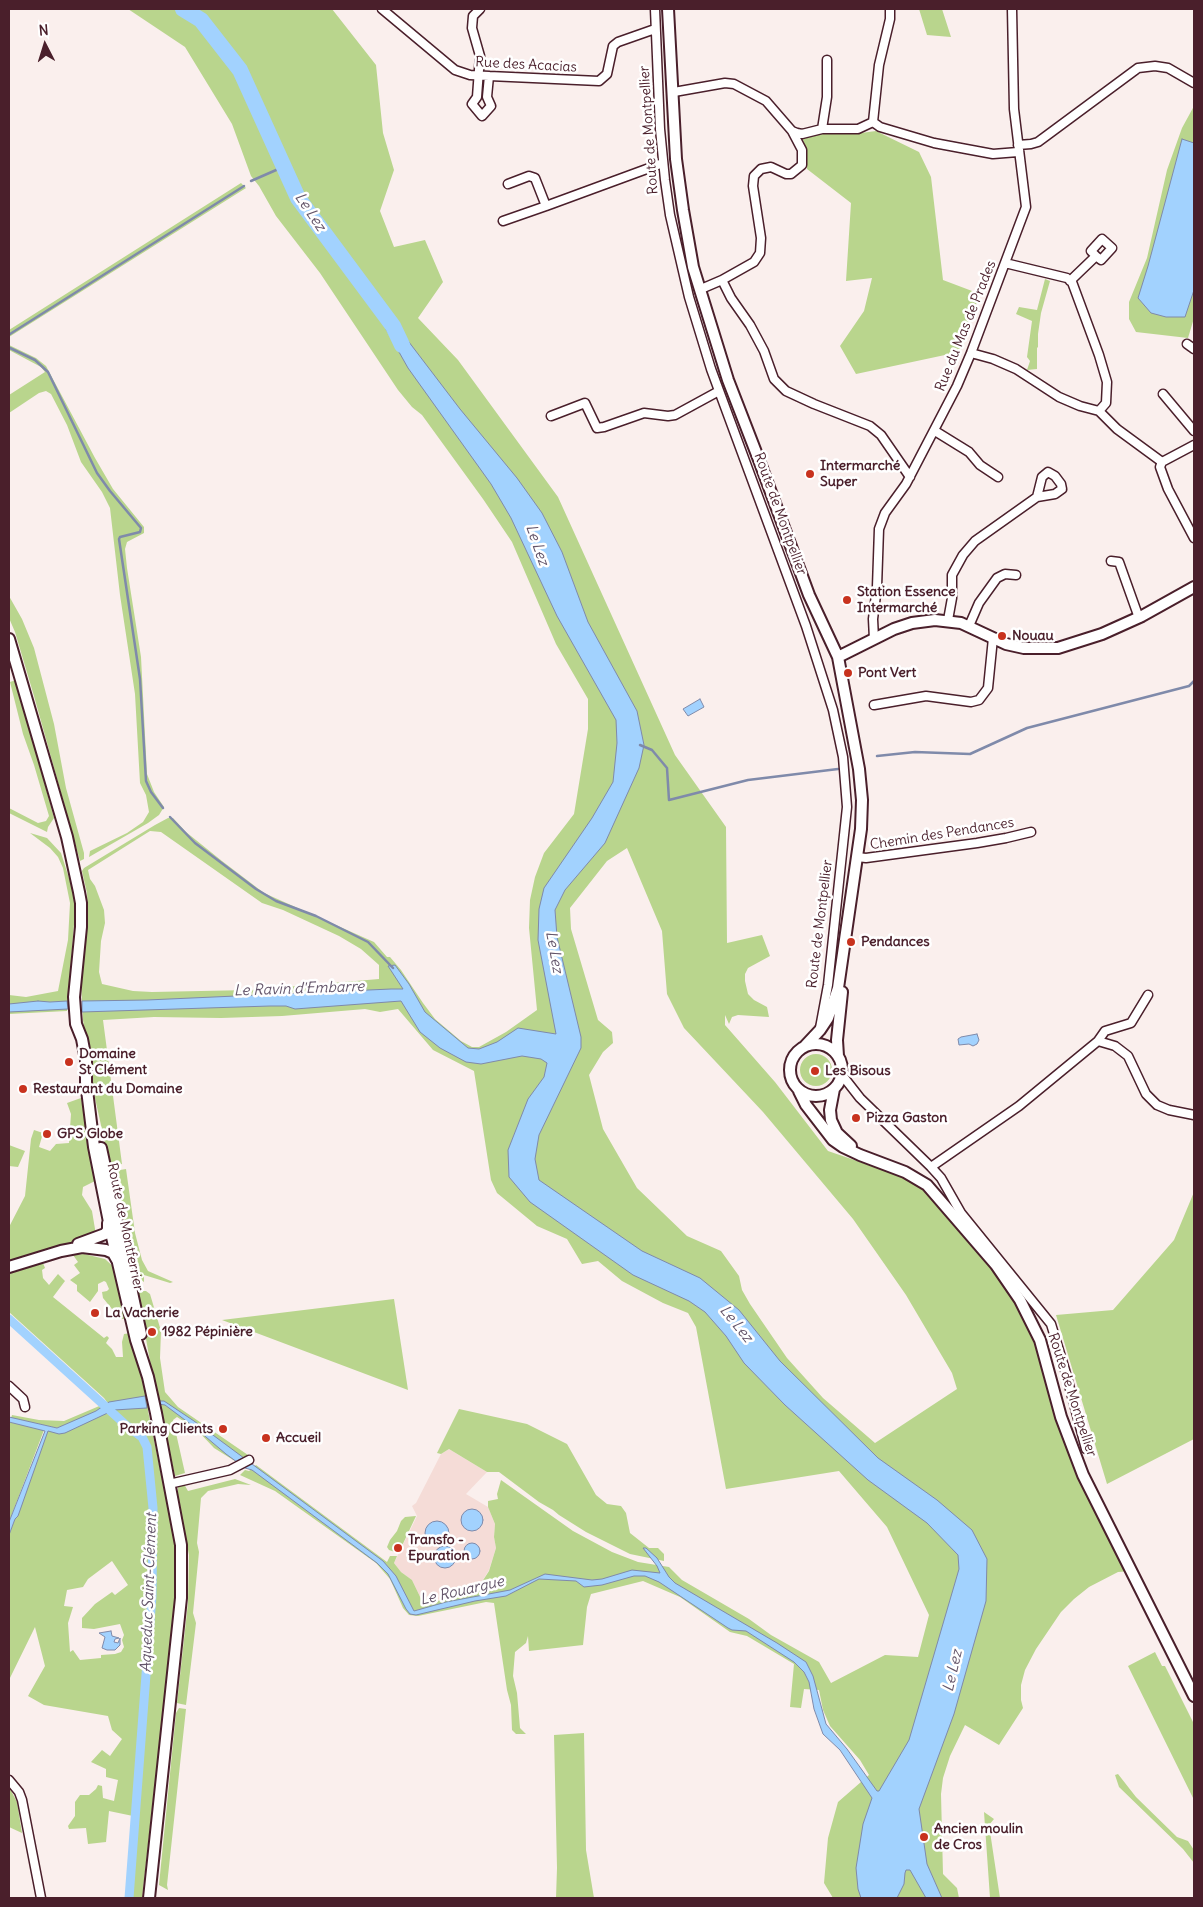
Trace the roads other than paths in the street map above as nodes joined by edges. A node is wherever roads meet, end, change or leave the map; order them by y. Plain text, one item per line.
1 (480, 9) edge
2 (654, 9) edge
3 (668, 9) edge
4 (890, 9) edge
5 (1012, 9) edge
6 (385, 11) edge
7 (655, 29) junction
8 (828, 60) dead end
9 (478, 75) junction
10 (489, 76) junction
11 (1194, 83) edge
12 (674, 92) junction
13 (873, 122) junction
14 (822, 129) junction
15 (792, 132) junction
16 (1018, 149) junction
17 (663, 163) junction
18 (508, 184) dead end
19 (546, 206) junction
20 (503, 221) dead end
21 (1096, 256) dead end
22 (1005, 263) junction
23 (722, 280) junction
24 (1070, 280) junction
25 (701, 288) junction
26 (971, 353) junction
27 (719, 392) junction
28 (1163, 394) dead end
29 (1099, 411) junction
30 (550, 416) dead end
31 (935, 431) junction
32 (1194, 432) edge
33 (1194, 445) edge
34 (1162, 462) junction
35 (998, 476) dead end
36 (910, 477) junction
37 (1038, 497) dead end
38 (1194, 538) edge
39 (1111, 561) dead end
40 (1016, 575) dead end
41 (1194, 587) edge
42 (1139, 618) junction
43 (948, 620) junction
44 (969, 626) junction
45 (992, 638) junction
46 (9, 639) edge
47 (874, 639) junction
48 (838, 657) junction
49 (874, 705) dead end
50 (1031, 832) dead end
51 (857, 856) junction
52 (844, 959) junction
53 (1148, 995) dead end
54 (820, 1030) junction
55 (1098, 1041) junction
56 (805, 1046) junction
57 (838, 1056) junction
58 (842, 1075) junction
59 (834, 1089) junction
60 (799, 1091) junction
61 (91, 1110) junction
62 (1194, 1115) edge
63 (860, 1155) junction
64 (931, 1167) junction
65 (108, 1220) junction
66 (116, 1240) junction
67 (98, 1243) junction
68 (117, 1261) junction
69 (9, 1267) edge
70 (148, 1377) junction
71 (9, 1386) edge
72 (25, 1407) dead end
73 (1086, 1449) dead end
74 (249, 1460) dead end
75 (169, 1484) junction
76 (1194, 1696) edge
77 (9, 1780) edge
78 (41, 1898) edge
79 (149, 1898) edge

1 - 9 street
2 - 7 street, Route de Montpellier
3 - 12 main road, Route de Montpellier
4 - 13 street
5 - 16 street, Rue du Mas de Prades
6 - 9 street, Rue des Acacias
7 - 10 street, Rue des Acacias
7 - 17 street, Route de Montpellier
8 - 14 street
9 - 10 street, Rue des Acacias
9 - 10 street
11 - 16 street
12 - 15 street
12 - 25 main road, Route de Montpellier
13 - 14 street
13 - 16 street
14 - 15 street
15 - 23 street
16 - 22 street, Rue du Mas de Prades
17 - 19 street
17 - 27 street, Route de Montpellier
18 - 19 street
19 - 20 street
21 - 24 street
22 - 24 street
22 - 26 street, Rue du Mas de Prades
23 - 25 street
23 - 36 street
24 - 29 street
25 - 48 main road, Route de Montpellier
26 - 29 street
26 - 31 street, Rue du Mas de Prades
27 - 30 street
27 - 54 street, Route de Montpellier
28 - 32 street
29 - 34 street
31 - 35 street
31 - 36 street, Rue du Mas de Prades
33 - 34 street
34 - 38 street
36 - 47 street, Rue du Mas de Prades
37 - 43 street
39 - 42 street
40 - 44 street
41 - 42 main road
42 - 45 main road
43 - 44 main road
43 - 47 main road
44 - 45 main road
45 - 49 street
46 - 61 main road, Route de Montferrier
47 - 48 main road
48 - 51 main road, Route de Montpellier
50 - 51 street, Chemin des Pendances
51 - 52 main road, Route de Montpellier
52 - 54 main road, Route de Montpellier
52 - 57 main road, Route de Montpellier
53 - 55 street
54 - 56 main road, Route de Montpellier
55 - 62 street
55 - 64 street
56 - 57 main road
56 - 60 main road
57 - 58 main road
58 - 59 main road
58 - 64 street
59 - 60 main road
59 - 63 main road, Route de Montpellier
60 - 63 main road, Route de Montpellier
61 - 65 main road, Route de Montferrier
61 - 66 main road, Route de Montferrier
63 - 76 main road, Route de Montpellier
64 - 73 street
65 - 66 main road, Route de Montferrier
65 - 67 main road
66 - 67 main road
66 - 68 main road, Route de Montferrier
66 - 70 main road, Route de Montferrier
67 - 68 main road
67 - 69 main road
68 - 70 main road, Route de Montferrier
70 - 75 main road, Route de Montferrier
71 - 72 street
74 - 75 street
75 - 79 main road, Route de Montferrier
77 - 78 street

